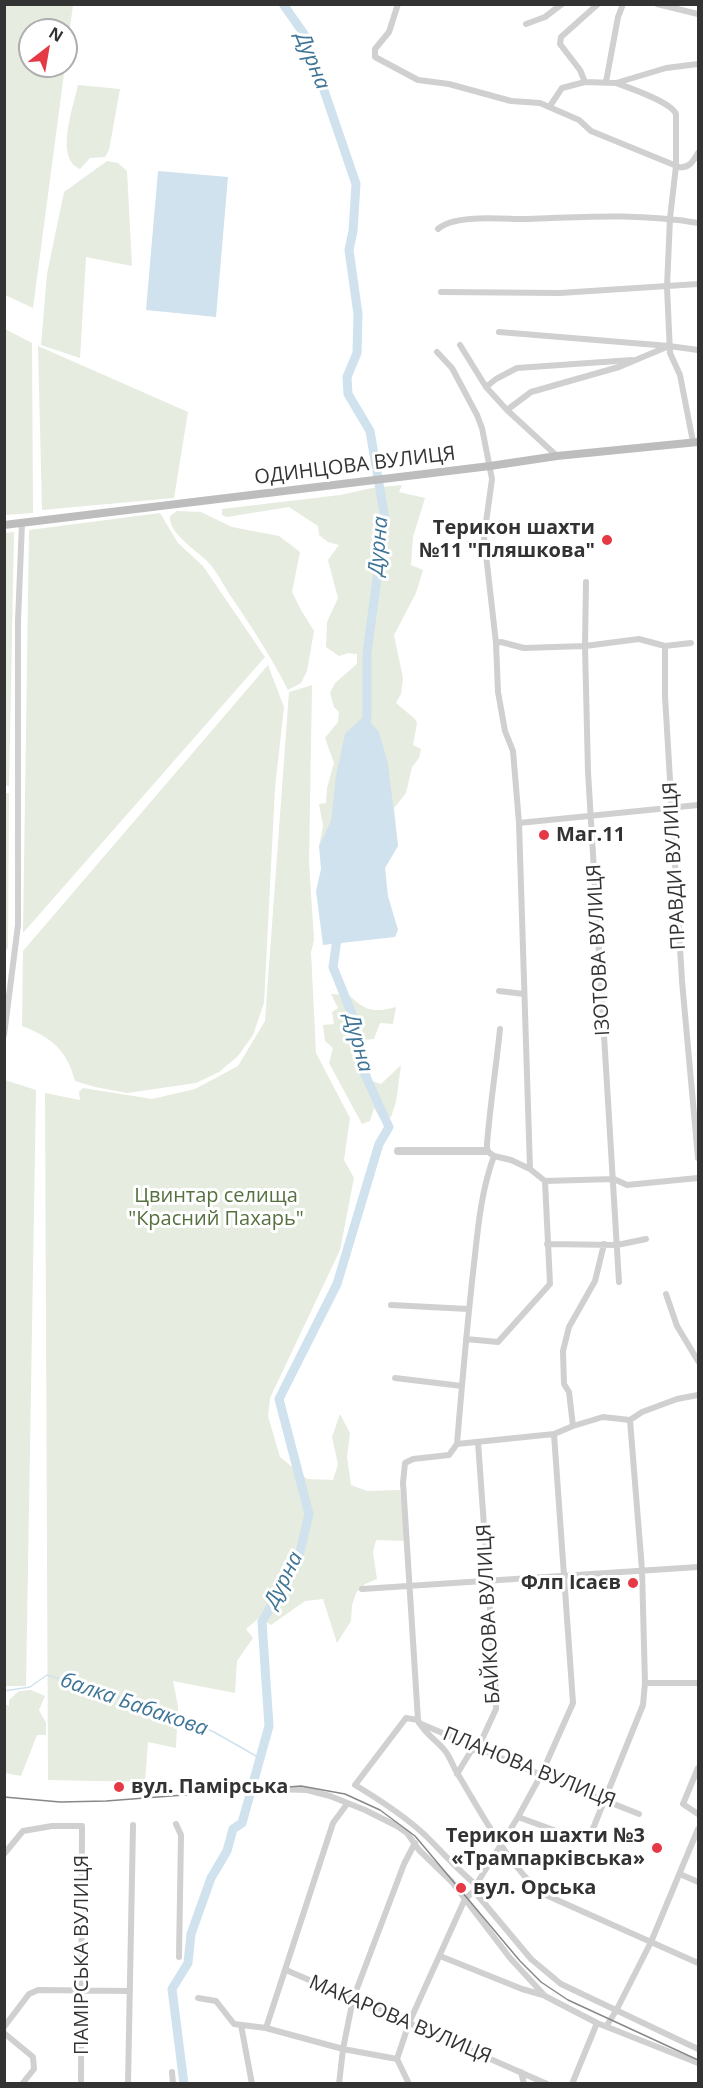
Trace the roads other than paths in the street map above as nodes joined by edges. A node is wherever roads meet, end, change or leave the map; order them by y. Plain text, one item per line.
1 (398, 4) edge
2 (562, 4) edge
3 (598, 4) edge
4 (623, 4) edge
5 (657, 4) edge
6 (699, 14) edge
7 (526, 24) dead end
8 (699, 64) edge
9 (632, 77) junction
10 (585, 82) junction
11 (606, 82) junction
12 (616, 83) junction
13 (637, 90) junction
14 (550, 106) junction
15 (699, 153) edge
16 (676, 166) junction
17 (670, 218) junction
18 (699, 223) edge
19 (438, 229) dead end
20 (699, 284) edge
21 (667, 287) junction
22 (441, 292) dead end
23 (499, 332) dead end
24 (460, 345) dead end
25 (669, 346) junction
26 (699, 350) edge
27 (437, 352) dead end
28 (639, 359) junction
29 (597, 362) junction
30 (598, 373) junction
31 (486, 387) junction
32 (507, 410) junction
33 (696, 442) edge
34 (557, 456) junction
35 (490, 466) junction
36 (22, 524) junction
37 (4, 525) edge
38 (586, 582) dead end
39 (496, 643) junction
40 (691, 643) dead end
41 (585, 646) junction
42 (664, 646) junction
43 (699, 805) edge
44 (672, 807) junction
45 (592, 814) junction
46 (519, 823) junction
47 (499, 991) dead end
48 (524, 994) junction
49 (500, 1029) dead end
50 (4, 1035) edge
51 (487, 1150) junction
52 (398, 1151) dead end
53 (494, 1156) junction
54 (699, 1158) edge
55 (530, 1169) junction
56 (699, 1178) edge
57 (614, 1179) junction
58 (545, 1181) junction
59 (646, 1239) dead end
60 (547, 1244) junction
61 (604, 1244) junction
62 (617, 1245) junction
63 (619, 1282) dead end
64 (666, 1294) dead end
65 (391, 1305) dead end
66 (468, 1309) junction
67 (466, 1339) junction
68 (699, 1361) edge
69 (395, 1378) dead end
70 (462, 1386) junction
71 (699, 1395) edge
72 (630, 1420) junction
73 (573, 1426) junction
74 (554, 1434) junction
75 (478, 1442) junction
76 (457, 1444) junction
77 (699, 1567) edge
78 (642, 1570) junction
79 (564, 1575) junction
80 (488, 1580) junction
81 (411, 1585) junction
82 (362, 1589) dead end
83 (645, 1683) junction
84 (699, 1683) edge
85 (419, 1721) junction
86 (478, 1748) junction
87 (699, 1768) edge
88 (457, 1774) junction
89 (541, 1775) junction
90 (273, 1789) dead end
91 (606, 1801) junction
92 (347, 1804) junction
93 (639, 1814) dead end
94 (699, 1814) edge
95 (518, 1817) junction
96 (176, 1824) dead end
97 (133, 1825) dead end
98 (699, 1829) edge
99 (415, 1843) junction
100 (502, 1844) junction
101 (4, 1854) edge
102 (680, 1874) junction
103 (699, 1882) edge
104 (475, 1888) junction
105 (465, 1899) junction
106 (651, 1942) junction
107 (440, 1956) junction
108 (179, 1957) dead end
109 (699, 1963) edge
110 (286, 1970) junction
111 (81, 1991) junction
112 (129, 1991) junction
113 (545, 1996) junction
114 (198, 1998) dead end
115 (353, 1999) junction
116 (616, 2011) junction
117 (409, 2023) junction
118 (597, 2023) junction
119 (241, 2025) junction
120 (607, 2025) junction
121 (4, 2027) edge
122 (266, 2028) junction
123 (4, 2033) edge
124 (343, 2049) junction
125 (699, 2049) edge
126 (397, 2059) junction
127 (699, 2063) edge
128 (172, 2072) dead end
129 (521, 2072) junction
130 (22, 2084) edge
131 (81, 2084) edge
132 (128, 2084) edge
133 (173, 2084) edge
134 (252, 2084) edge
135 (339, 2084) edge
136 (409, 2084) edge
137 (524, 2084) edge
138 (547, 2084) edge
139 (572, 2084) edge

1 - 14 street
2 - 7 street
3 - 10 street
4 - 11 street
5 - 6 street
8 - 9 street
9 - 12 street
9 - 13 street
10 - 11 street
10 - 14 street
11 - 12 street
12 - 13 street, ОДИНЦОВА ВУЛИЦЯ
13 - 16 street, ОДИНЦОВА ВУЛИЦЯ
14 - 16 street
15 - 16 street
16 - 17 street, ОДИНЦОВА ВУЛИЦЯ
17 - 18 street
17 - 19 street
17 - 21 street, ОДИНЦОВА ВУЛИЦЯ
20 - 21 street
21 - 22 street
21 - 25 street, ОДИНЦОВА ВУЛИЦЯ
23 - 25 street
24 - 31 street
25 - 26 street
25 - 28 street
25 - 33 street, ОДИНЦОВА ВУЛИЦЯ
27 - 35 street
28 - 29 street
28 - 30 street
29 - 30 street
29 - 31 street
30 - 32 street
31 - 32 street
32 - 34 street
33 - 34 main road, ОДИНЦОВА ВУЛИЦЯ
34 - 35 main road, ОДИНЦОВА ВУЛИЦЯ
35 - 36 main road, ОДИНЦОВА ВУЛИЦЯ
35 - 39 street
36 - 37 main road, ОДИНЦОВА ВУЛИЦЯ
36 - 50 street
38 - 41 street, ІЗОТОВА ВУЛИЦЯ
39 - 41 street
39 - 46 street
40 - 42 street
41 - 42 street
41 - 45 street, ІЗОТОВА ВУЛИЦЯ
42 - 44 street, ПРАВДИ ВУЛИЦЯ
43 - 44 street
44 - 45 street
44 - 54 street, ПРАВДИ ВУЛИЦЯ
45 - 46 street
45 - 57 street, ІЗОТОВА ВУЛИЦЯ
46 - 48 street
47 - 48 street
48 - 55 street
49 - 51 street
51 - 52 street
51 - 53 street
53 - 55 street
53 - 66 street
55 - 58 street
56 - 57 street
57 - 58 street
57 - 62 street, ІЗОТОВА ВУЛИЦЯ
58 - 60 street
59 - 62 street
60 - 61 street
60 - 67 street
61 - 62 street
61 - 73 street
62 - 63 street, ІЗОТОВА ВУЛИЦЯ
64 - 68 street
65 - 66 street
66 - 67 street
67 - 70 street
69 - 70 street
70 - 76 street
71 - 72 street
72 - 73 street
72 - 78 street
73 - 74 street
74 - 75 street
74 - 79 street
75 - 76 street
75 - 80 street, БАЙКОВА ВУЛИЦЯ
76 - 81 street
77 - 78 street
78 - 79 street
78 - 83 street
79 - 80 street
79 - 89 street
80 - 81 street
80 - 86 street, БАЙКОВА ВУЛИЦЯ
81 - 82 street
81 - 85 street
83 - 84 street
83 - 91 street
85 - 86 street, ПЛАНОВА ВУЛИЦЯ
85 - 88 street
85 - 104 street
86 - 88 street, БАЙКОВА ВУЛИЦЯ
86 - 89 street, ПЛАНОВА ВУЛИЦЯ
87 - 94 street
88 - 100 street
89 - 91 street, ПЛАНОВА ВУЛИЦЯ
89 - 95 street
90 - 92 street
91 - 93 street, ПЛАНОВА ВУЛИЦЯ
91 - 95 street
92 - 99 street
92 - 110 street
95 - 100 street
96 - 108 street
97 - 112 street
98 - 102 street
99 - 105 street
99 - 115 street
100 - 104 street
100 - 106 street
101 - 111 street, ПАМІРСЬКА ВУЛИЦЯ
102 - 103 street
102 - 106 street
104 - 105 street
104 - 116 street
105 - 107 street
105 - 113 street
106 - 109 street
106 - 116 street
107 - 113 street
107 - 117 street
110 - 115 street, МАКАРОВА ВУЛИЦЯ
110 - 122 street
111 - 112 street
111 - 121 street
111 - 131 street, ПАМІРСЬКА ВУЛИЦЯ
112 - 132 street
113 - 118 street
114 - 119 street
115 - 117 street, МАКАРОВА ВУЛИЦЯ
115 - 124 street
116 - 120 street
116 - 125 street
117 - 126 street
117 - 129 street, МАКАРОВА ВУЛИЦЯ
118 - 120 street
118 - 139 street
119 - 122 street
119 - 134 street
120 - 127 street
122 - 124 street
123 - 130 street
124 - 126 street
124 - 135 street
126 - 136 street
128 - 133 street
129 - 137 street
129 - 138 street, МАКАРОВА ВУЛИЦЯ

